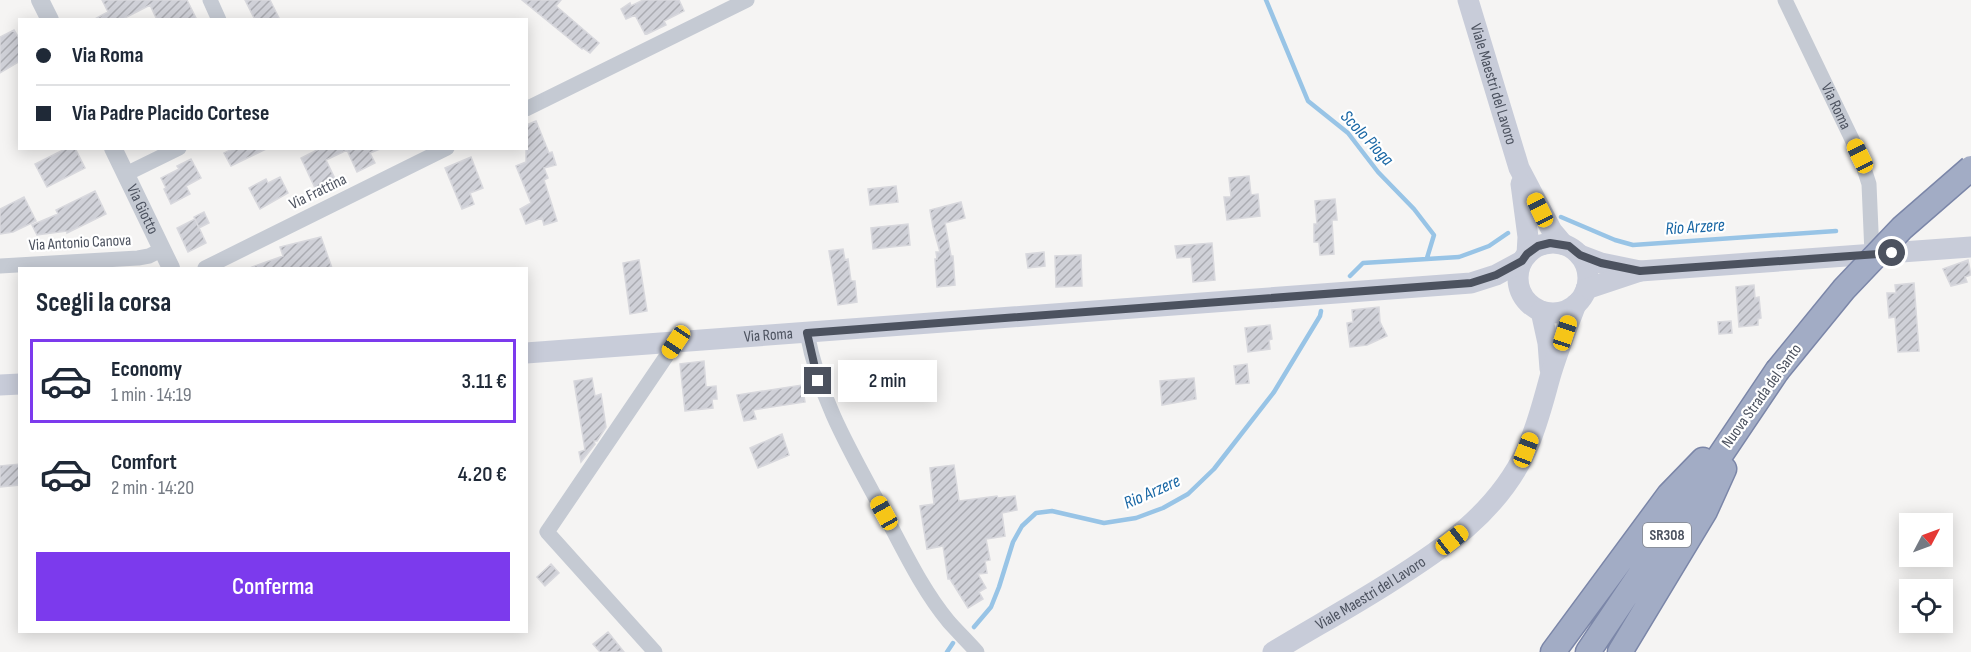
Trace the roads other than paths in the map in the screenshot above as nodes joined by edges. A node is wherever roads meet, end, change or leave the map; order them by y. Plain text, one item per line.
1 (40, 0) edge
2 (210, 0) edge
3 (747, 0) edge
4 (1468, 0) edge
5 (1785, 0) edge
6 (49, 18) edge
7 (218, 18) edge
8 (528, 108) edge
9 (114, 150) edge
10 (175, 150) edge
11 (443, 150) edge
12 (1519, 168) junction
13 (1971, 168) edge
14 (126, 174) junction
15 (1971, 247) edge
16 (1571, 249) junction
17 (161, 250) junction
18 (1872, 254) junction
19 (1525, 257) junction
20 (0, 266) edge
21 (170, 267) edge
22 (207, 267) edge
23 (1640, 271) junction
24 (1471, 283) junction
25 (1524, 296) junction
26 (1581, 297) junction
27 (1541, 311) junction
28 (807, 333) junction
29 (676, 342) junction
30 (528, 353) edge
31 (1550, 375) junction
32 (18, 384) edge
33 (0, 385) edge
34 (1745, 417) junction
35 (655, 652) edge
36 (977, 652) edge
37 (1273, 652) edge
38 (1553, 652) edge
39 (1588, 652) edge
40 (1620, 652) edge

1 - 6 street
2 - 7 street
3 - 8 street
4 - 12 main road, Viale Maestri del Lavoro
5 - 18 street, Via Roma
9 - 14 street, Via Giotto
10 - 14 street
11 - 22 street, Via Frattina
12 - 16 main road, Viale Maestri del Lavoro
12 - 19 main road, Viale Maestri del Lavoro
13 - 34 highway, Nuova Strada del Santo / SR308, bridge
14 - 17 street, Via Giotto
15 - 18 main road
16 - 19 main road
16 - 23 main road
16 - 26 main road
17 - 20 street, Via Antonio Canova
17 - 21 street, Via Giotto
18 - 23 main road
19 - 24 main road, Via Roma
19 - 25 main road
23 - 26 main road
24 - 25 main road, Via Roma
24 - 28 main road, Via Roma
25 - 27 main road
26 - 27 main road
26 - 31 main road, Viale Maestri del Lavoro
27 - 31 main road, Viale Maestri del Lavoro
28 - 29 main road, Via Roma
28 - 36 street
29 - 30 main road, Via Roma
29 - 35 street
31 - 37 main road, Viale Maestri del Lavoro
32 - 33 main road
34 - 38 highway
34 - 39 highway, Nuova Strada del Santo / SR308
34 - 40 highway

